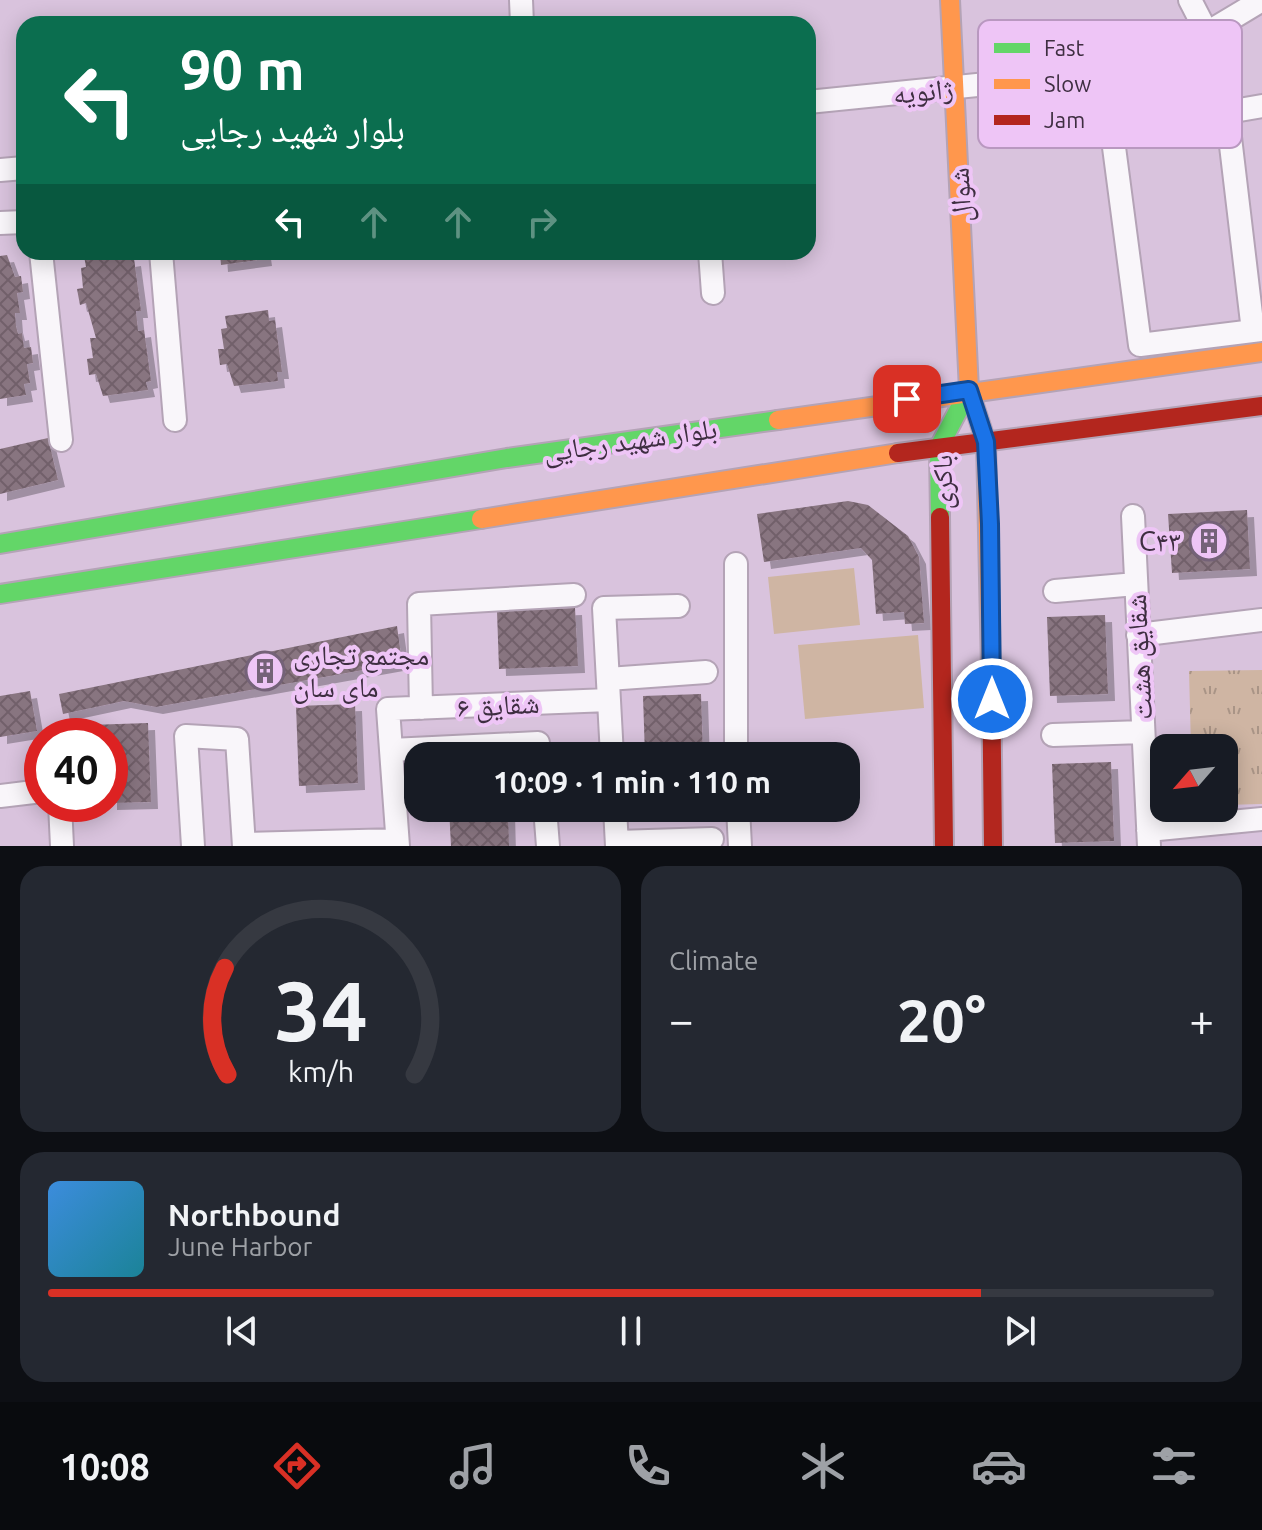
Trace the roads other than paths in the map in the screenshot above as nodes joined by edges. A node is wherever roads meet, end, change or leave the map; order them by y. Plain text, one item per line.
1 (950, 0) edge
2 (1190, 0) edge
3 (1262, 0) edge
4 (1200, 20) edge
5 (1229, 20) edge
6 (978, 85) edge
7 (955, 88) junction
8 (816, 101) edge
9 (1262, 106) edge
10 (1242, 109) edge
11 (1114, 148) edge
12 (1232, 148) edge
13 (42, 260) edge
14 (162, 260) edge
15 (711, 260) edge
16 (713, 293) dead end
17 (1257, 330) edge
18 (1262, 352) edge
19 (969, 390) junction
20 (1262, 406) edge
21 (175, 420) dead end
22 (61, 440) dead end
23 (986, 442) junction
24 (939, 447) junction
25 (1133, 516) dead end
26 (0, 544) edge
27 (736, 564) dead end
28 (1136, 584) junction
29 (1055, 591) dead end
30 (0, 594) edge
31 (574, 595) dead end
32 (678, 606) dead end
33 (1262, 620) edge
34 (1138, 635) junction
35 (706, 672) dead end
36 (608, 689) junction
37 (421, 708) junction
38 (1143, 732) junction
39 (1053, 735) dead end
40 (611, 742) edge
41 (736, 742) edge
42 (404, 749) edge
43 (391, 750) junction
44 (24, 793) edge
45 (0, 796) edge
46 (1262, 819) edge
47 (61, 822) edge
48 (546, 822) edge
49 (616, 822) edge
50 (739, 822) edge
51 (1148, 838) edge
52 (712, 839) dead end
53 (397, 843) edge
54 (617, 844) edge
55 (244, 845) edge
56 (62, 846) edge
57 (193, 846) edge
58 (548, 846) edge
59 (740, 846) edge
60 (944, 846) edge
61 (993, 846) edge

1 - 7 main road, شوال
2 - 4 street
3 - 5 street, ژانویه
6 - 7 street, ژانویه
7 - 8 street, ژانویه
7 - 19 main road, شوال
9 - 10 street
11 - 17 street
12 - 17 street
13 - 22 street
14 - 21 street
15 - 16 street
18 - 19 main road, بلوار شهید رجایی
19 - 23 main road, باکری
19 - 24 main road, باکری
19 - 26 main road, بلوار شهید رجایی
20 - 23 main road, بلوار شهید رجایی
23 - 24 main road, بلوار شهید رجایی
23 - 61 main road, باکری
24 - 30 main road, بلوار شهید رجایی
24 - 60 main road, باکری
25 - 28 street, شقایق هشت
27 - 41 street
28 - 29 street
28 - 34 street, شقایق هشت
31 - 37 street
32 - 36 street
33 - 34 street
34 - 38 street, شقایق هشت
35 - 36 street, شقایق ۶
36 - 37 street, شقایق ۶
36 - 40 street
37 - 43 street, شقایق ۶
38 - 39 street
38 - 51 street, شقایق هشت
42 - 43 street
43 - 53 street
44 - 45 street
46 - 51 street
47 - 56 street
48 - 58 street
49 - 54 street
50 - 59 street
52 - 54 street
53 - 55 street
55 - 57 street

